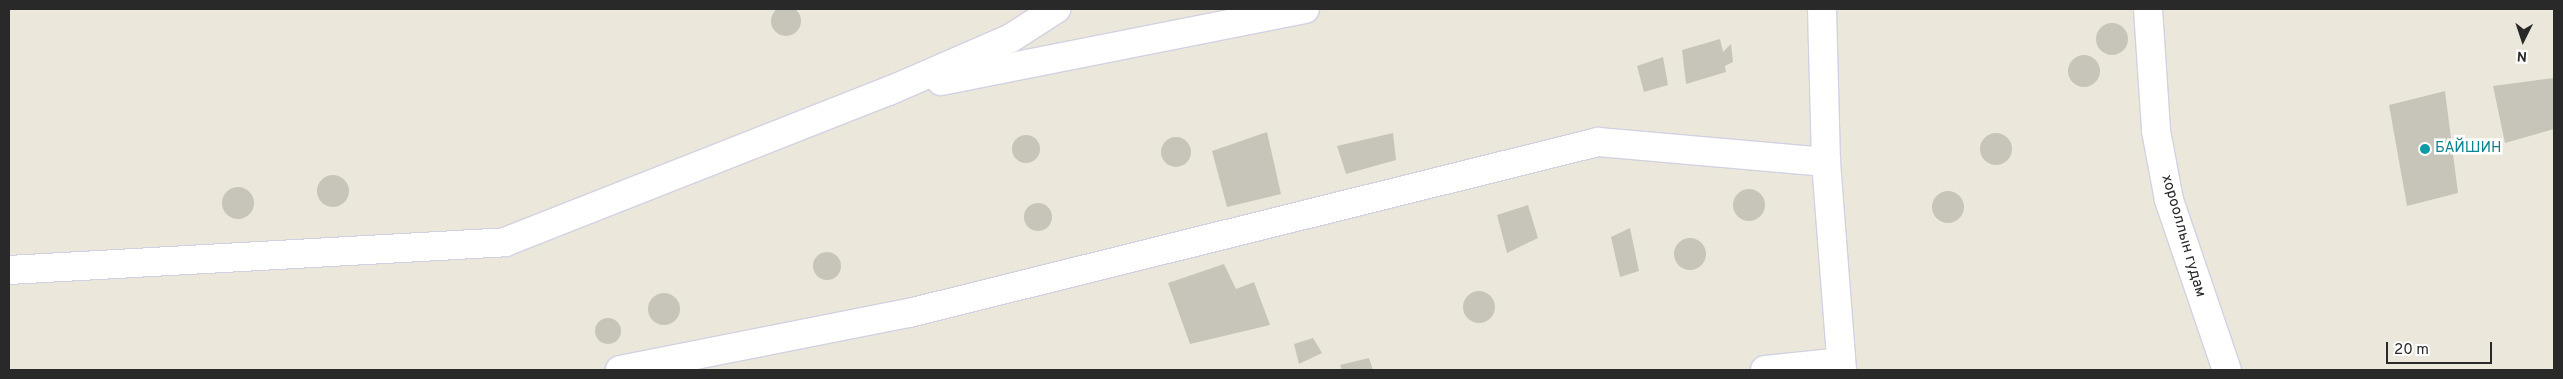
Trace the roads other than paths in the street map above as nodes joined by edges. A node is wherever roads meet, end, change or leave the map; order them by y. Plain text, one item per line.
1 (1056, 9) edge
2 (1305, 9) edge
3 (1822, 9) edge
4 (2148, 9) edge
5 (889, 91) junction
6 (1826, 162) junction
7 (9, 270) edge
8 (1841, 366) edge
9 (620, 370) edge
10 (1765, 370) edge
11 (2227, 370) edge

1 - 5 street
2 - 5 street
3 - 6 street
4 - 11 street, хорооллын гудам
5 - 7 street
6 - 8 street
6 - 9 street
8 - 10 street

